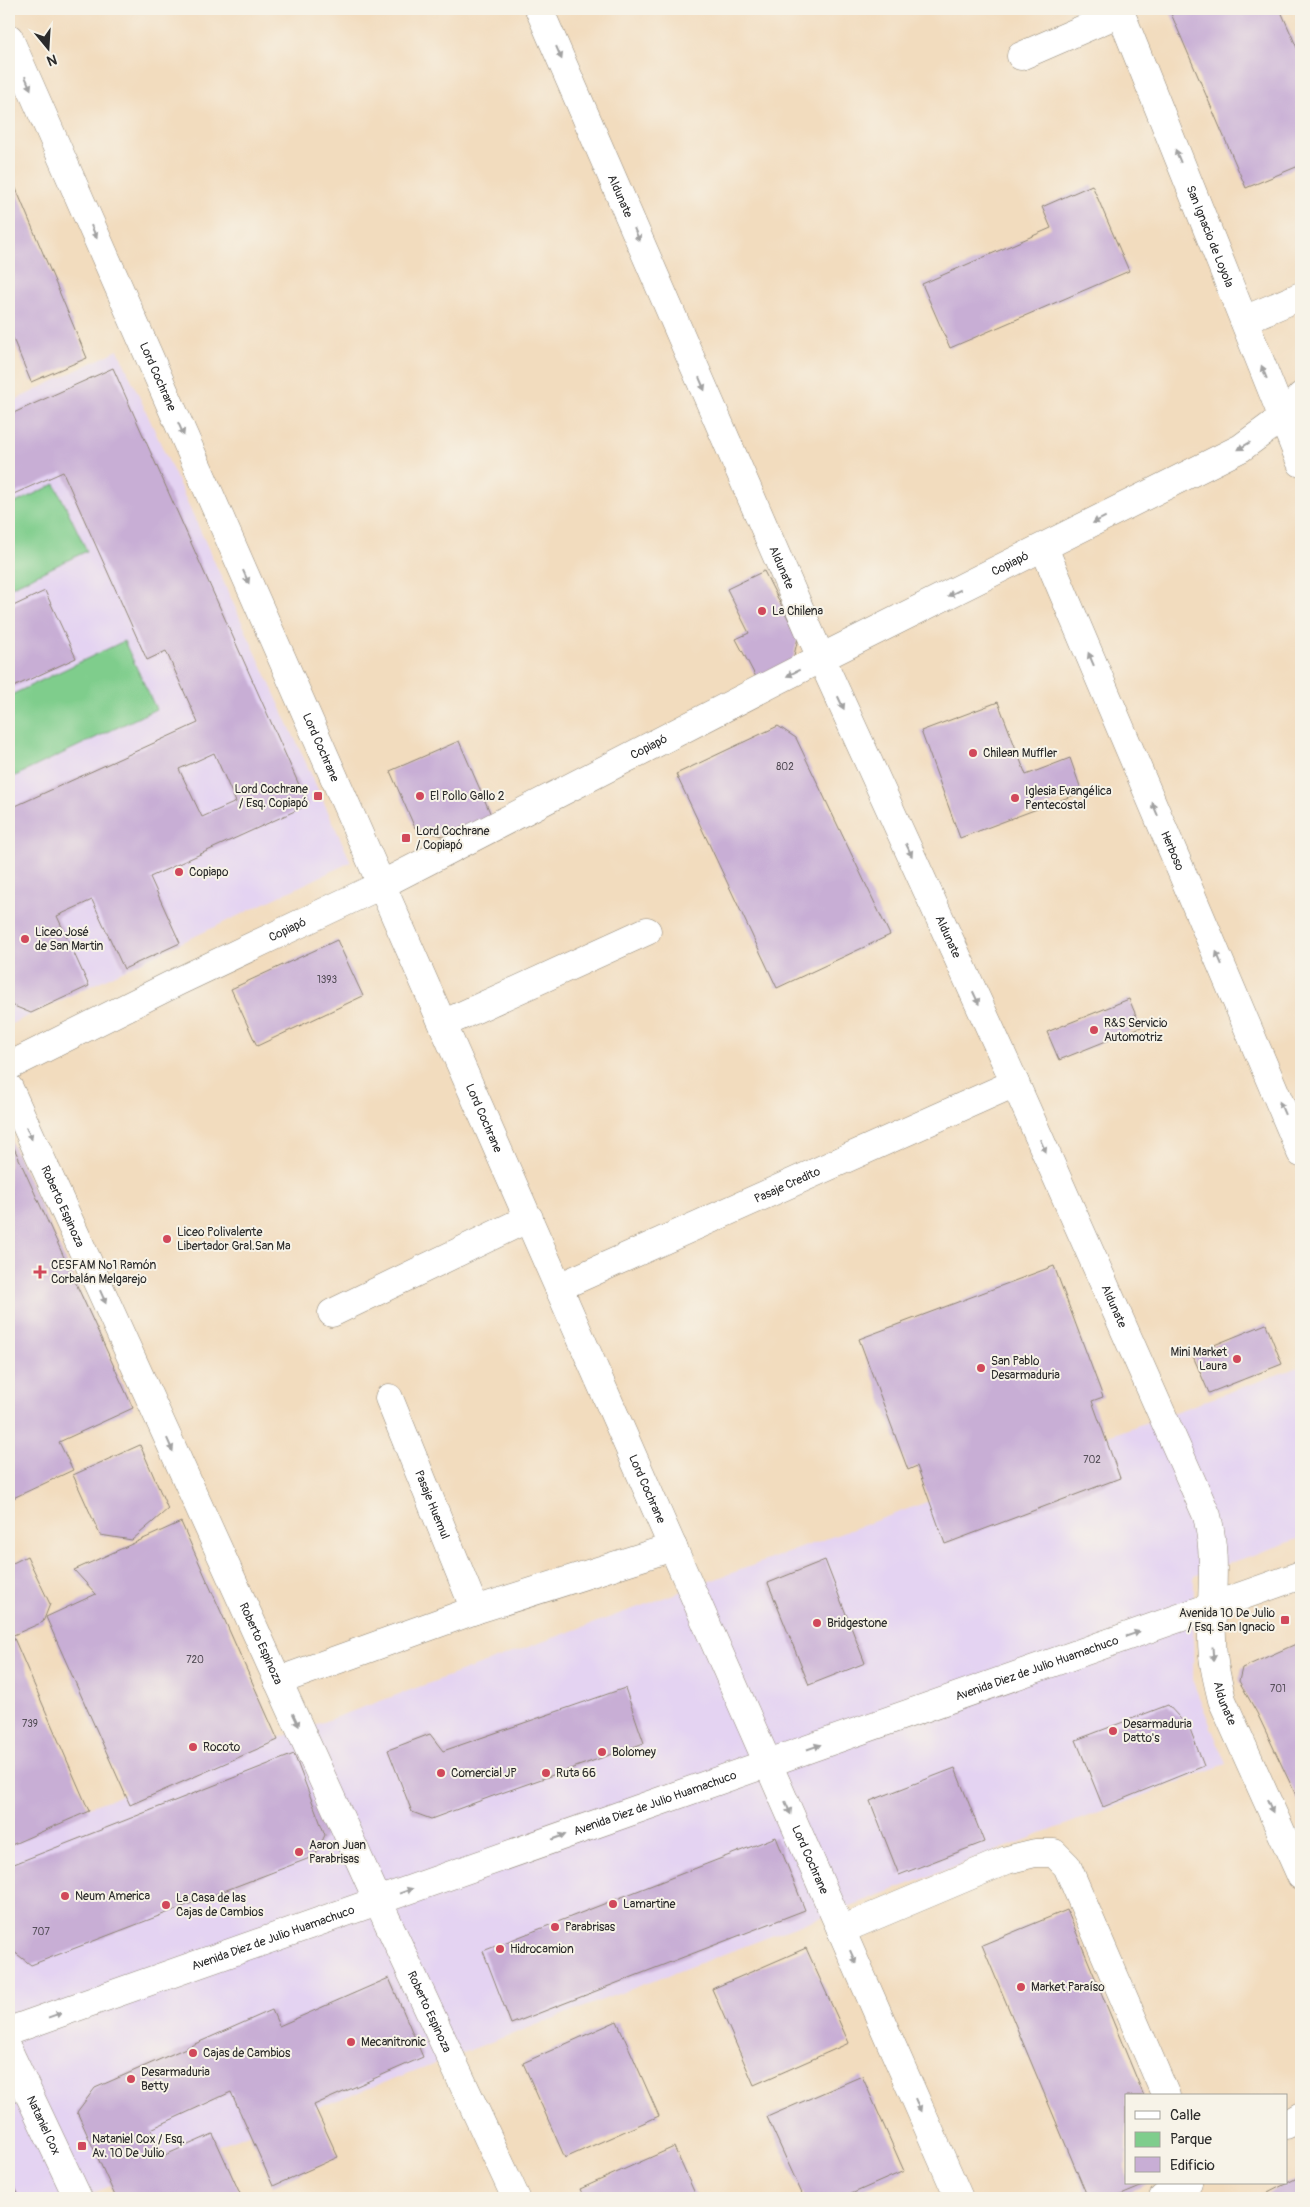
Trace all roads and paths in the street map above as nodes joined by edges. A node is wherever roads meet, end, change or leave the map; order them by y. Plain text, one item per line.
1 (539, 9) edge
2 (1120, 11) edge
3 (9, 38) edge
4 (1021, 56) dead end
5 (1301, 296) edge
6 (1244, 320) junction
7 (1301, 396) edge
8 (1283, 417) junction
9 (1301, 463) edge
10 (1044, 548) junction
11 (821, 658) junction
12 (382, 884) junction
13 (647, 931) dead end
14 (443, 1024) junction
15 (9, 1066) edge
16 (1015, 1083) junction
17 (9, 1088) edge
18 (1301, 1152) edge
19 (528, 1218) junction
20 (559, 1287) junction
21 (332, 1313) dead end
22 (389, 1398) dead end
23 (673, 1547) junction
24 (1301, 1575) edge
25 (1213, 1606) junction
26 (475, 1610) junction
27 (278, 1681) junction
28 (768, 1763) junction
29 (1301, 1876) edge
30 (378, 1901) junction
31 (841, 1930) junction
32 (9, 2031) edge
33 (9, 2052) edge
34 (1165, 2094) edge
35 (1301, 2116) edge
36 (1288, 2124) edge
37 (1186, 2184) edge
38 (78, 2198) edge
39 (516, 2198) edge
40 (959, 2198) edge
41 (1163, 2198) edge

1 -> 11 street, Aldunate
2 - 4 street
6 -> 2 street, San Ignacio de Loyola
3 -> 12 street, Lord Cochrane
5 - 6 street
8 -> 6 street, San Ignacio de Loyola
7 - 8 street, Copiapó
8 - 9 street, San Ignacio de Loyola
8 -> 10 street, Copiapó
10 -> 11 street, Copiapó
18 -> 10 street, Herboso
11 -> 12 street, Copiapó
11 -> 16 street, Aldunate
12 - 14 street, Lord Cochrane
12 - 15 street, Copiapó
13 - 14 street
14 - 19 street, Lord Cochrane
16 - 20 street, Pasaje Credito
16 -> 25 street, Aldunate
17 -> 27 street, Roberto Espinoza
19 - 20 street, Lord Cochrane
19 - 21 street
20 - 23 street, Lord Cochrane
22 - 26 street, Pasaje Huemul
23 - 26 street
23 - 28 street, Lord Cochrane
24 - 25 street, Avenida Diez de Julio Huamachuco
28 -> 25 street, Avenida Diez de Julio Huamachuco
25 -> 29 street, Aldunate
26 - 27 street
27 -> 30 street, Roberto Espinoza
30 -> 28 street, Avenida Diez de Julio Huamachuco
28 -> 31 street, Lord Cochrane
32 -> 30 street, Avenida Diez de Julio Huamachuco
30 - 39 street, Roberto Espinoza
31 - 34 street
31 -> 40 street, Lord Cochrane
33 - 38 street, Nataniel Cox
35 - 36 street
37 - 41 street

